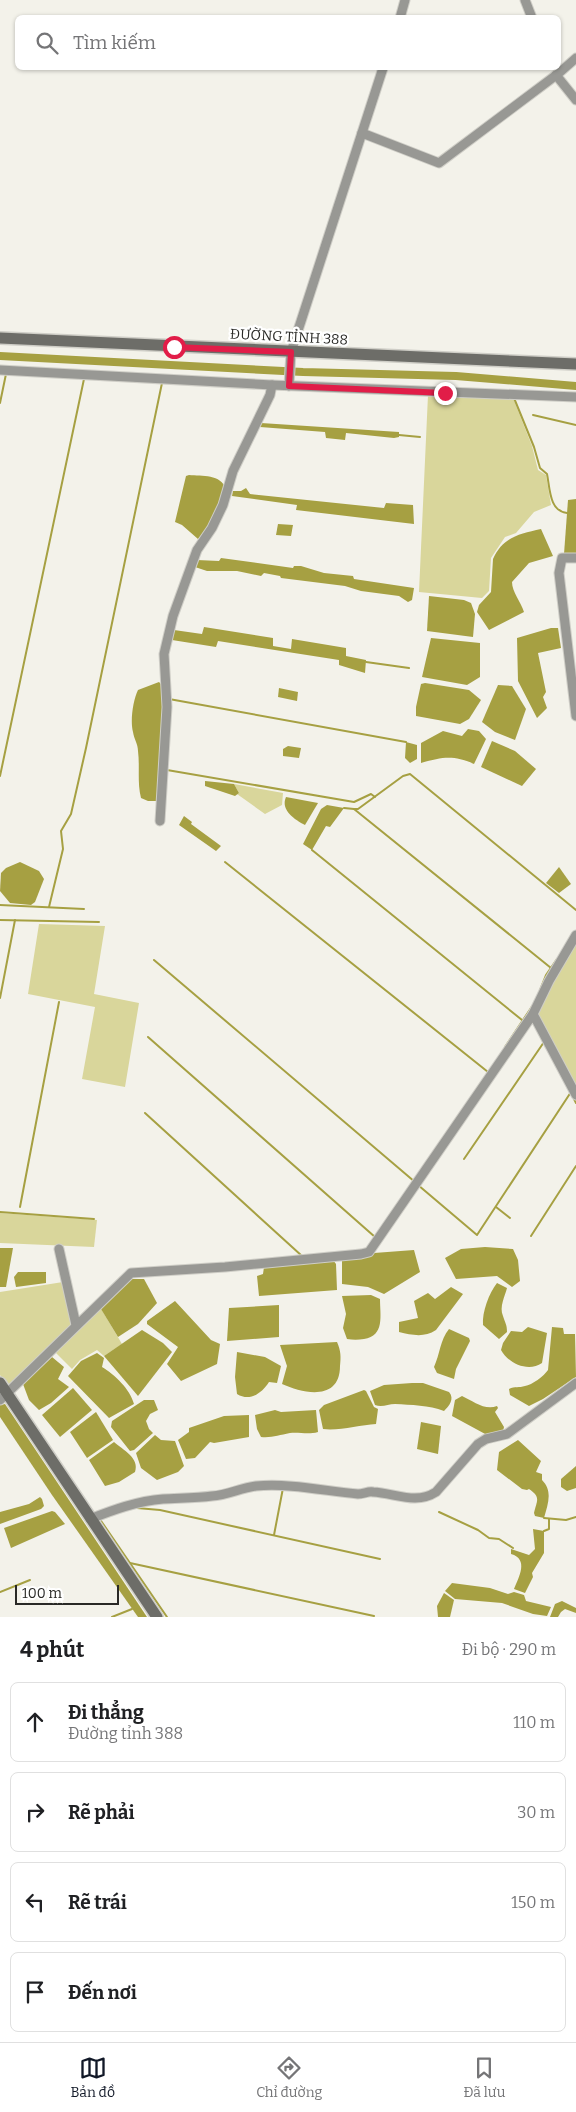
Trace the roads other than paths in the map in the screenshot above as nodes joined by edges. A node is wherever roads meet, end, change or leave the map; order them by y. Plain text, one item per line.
1 (405, 0) edge
2 (525, 0) edge
3 (401, 15) edge
4 (531, 15) edge
5 (576, 58) edge
6 (561, 69) edge
7 (382, 70) edge
8 (557, 72) edge
9 (576, 100) edge
10 (362, 133) junction
11 (0, 338) edge
12 (291, 354) junction
13 (576, 364) edge
14 (0, 370) edge
15 (289, 384) junction
16 (272, 385) junction
17 (576, 397) edge
18 (576, 558) edge
19 (576, 716) edge
20 (160, 821) dead end
21 (576, 935) edge
22 (533, 1014) junction
23 (575, 1092) edge
24 (59, 1249) dead end
25 (76, 1326) junction
26 (0, 1383) edge
27 (576, 1384) edge
28 (4, 1397) edge
29 (90, 1519) junction
30 (157, 1617) edge

1 - 3 street
2 - 4 street
5 - 6 street
7 - 10 street
8 - 9 street
8 - 10 street
10 - 12 street
11 - 12 main road, ĐƯỜNG TỈNH 388
12 - 13 main road, ĐƯỜNG TỈNH 388
12 - 15 street
14 - 16 street
15 - 16 street
15 - 17 street
16 - 20 street
18 - 19 street
21 - 22 street
22 - 23 street
22 - 25 street
24 - 25 street
25 - 28 street
26 - 28 main road
27 - 29 street
28 - 29 main road
29 - 30 main road

